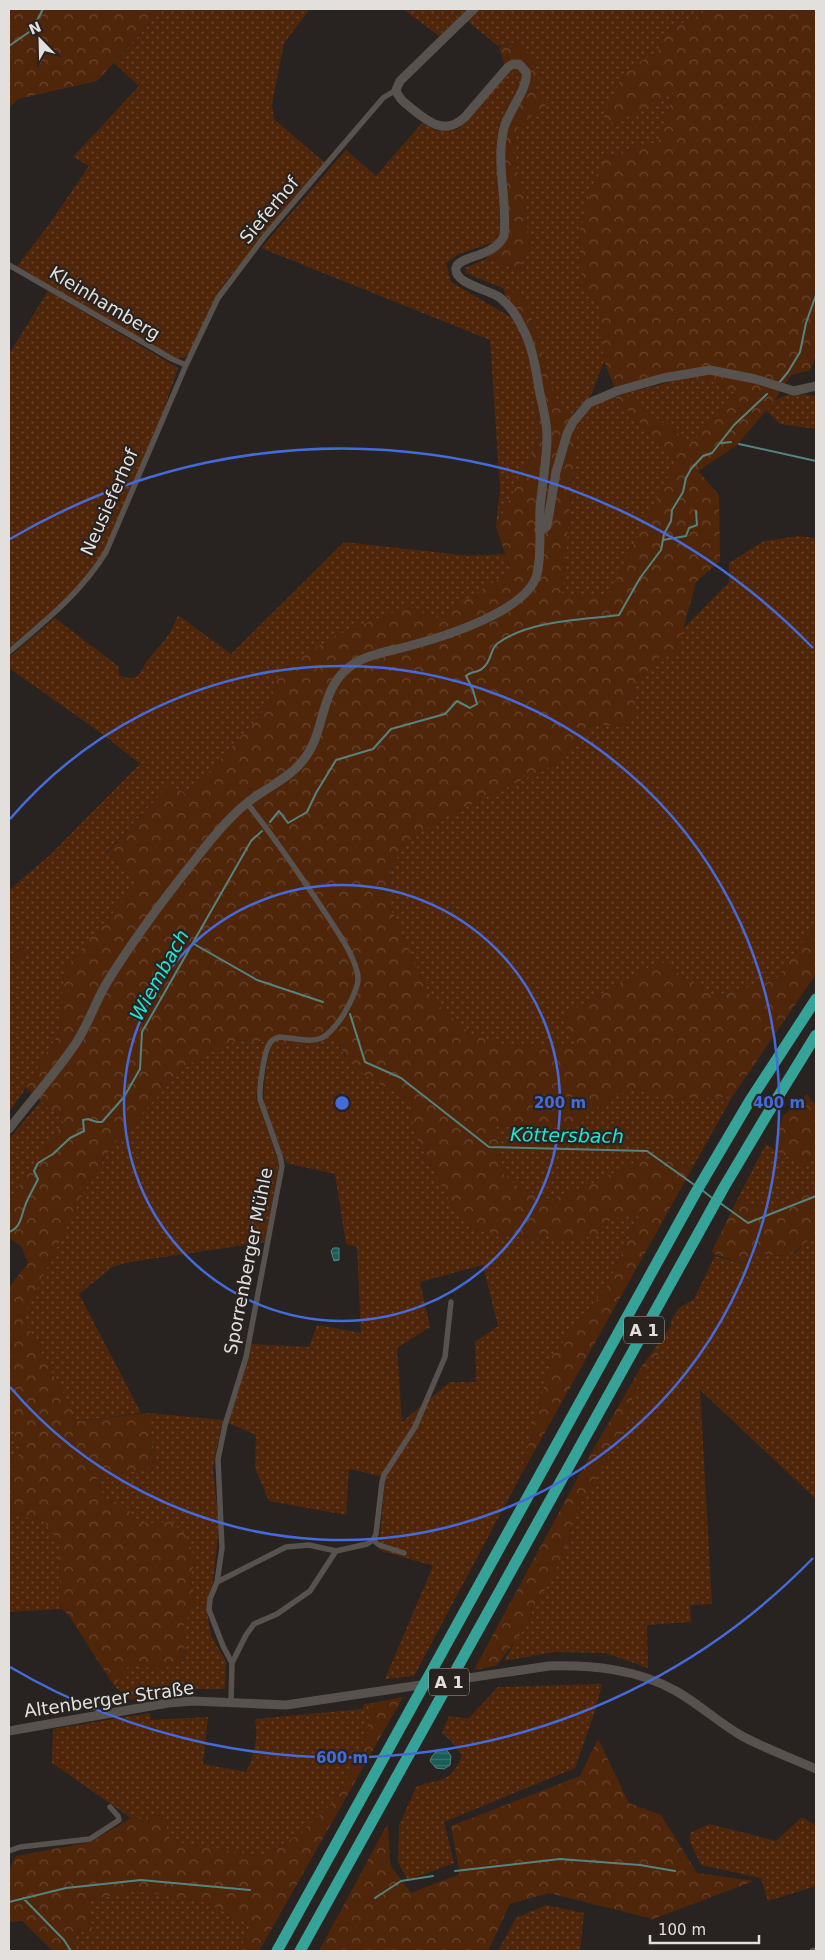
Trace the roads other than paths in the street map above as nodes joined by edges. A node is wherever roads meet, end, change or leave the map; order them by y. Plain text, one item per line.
1 (474, 9) edge
2 (396, 90) junction
3 (9, 265) edge
4 (186, 365) junction
5 (816, 387) edge
6 (540, 530) junction
7 (9, 652) edge
8 (247, 803) junction
9 (816, 999) edge
10 (816, 1035) edge
11 (9, 1129) edge
12 (451, 1302) dead end
13 (373, 1540) junction
14 (336, 1551) junction
15 (404, 1553) dead end
16 (217, 1582) junction
17 (232, 1663) junction
18 (231, 1703) junction
19 (9, 1731) edge
20 (816, 1768) edge
21 (110, 1808) dead end
22 (9, 1851) edge
23 (816, 1950) edge
24 (277, 1951) edge
25 (300, 1951) edge
26 (812, 1951) edge

1 - 2 main road
2 - 4 street, Sieferhof
2 - 6 main road
3 - 4 street, Kleinhamberg
4 - 7 street, Neusieferhof
5 - 6 main road
6 - 8 main road
8 - 11 main road
8 - 16 street, Sporrenberger Mühle
9 - 24 highway, A 1
10 - 25 highway, A 1
12 - 13 street
13 - 14 street
13 - 15 street
14 - 16 street
14 - 17 street, Sporrenberger Mühle
16 - 17 street, Sporrenberger Mühle
17 - 18 street, Sporrenberger Mühle
18 - 19 main road, Altenberger Straße
18 - 20 main road, Altenberger Straße
21 - 22 street
23 - 26 street

